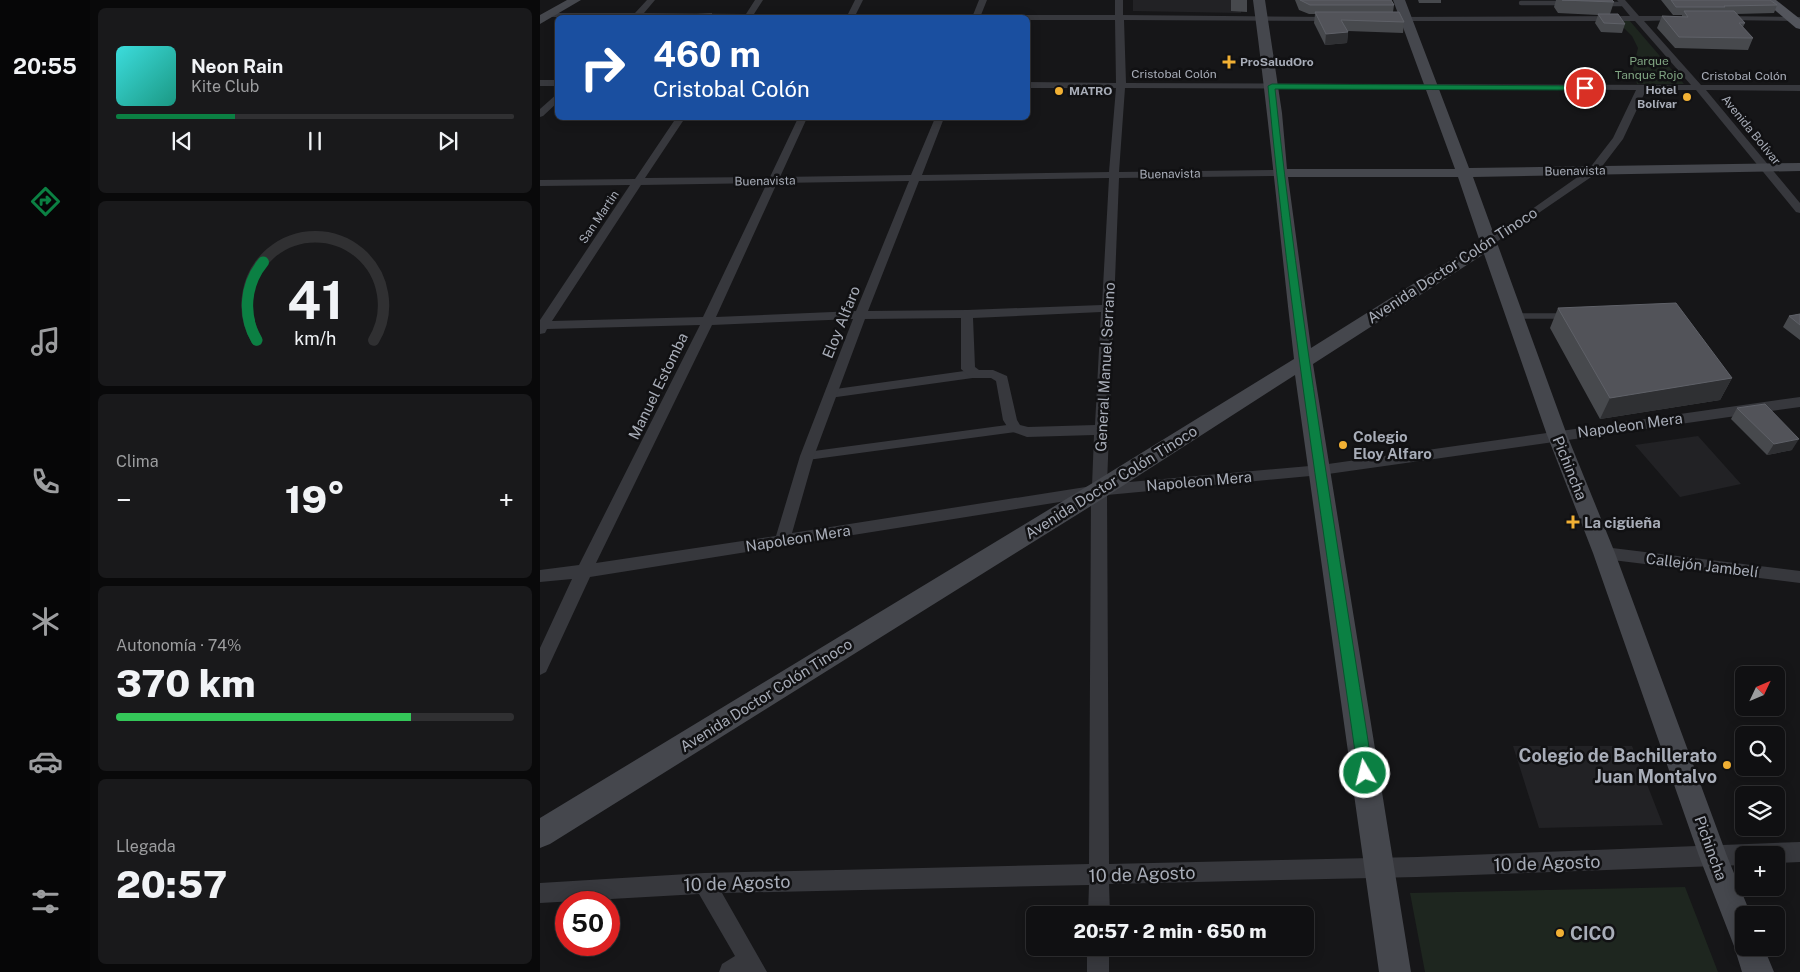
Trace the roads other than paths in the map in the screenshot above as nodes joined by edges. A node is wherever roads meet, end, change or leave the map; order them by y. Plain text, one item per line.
1 (575, 0) edge
2 (651, 0) edge
3 (759, 0) edge
4 (859, 0) edge
5 (983, 0) edge
6 (1119, 0) edge
7 (1259, 0) edge
8 (1399, 0) edge
9 (1770, 0) edge
10 (1623, 2) edge
11 (1521, 3) dead end
12 (1570, 3) dead end
13 (1599, 4) edge
14 (638, 15) edge
15 (748, 15) edge
16 (851, 15) edge
17 (977, 15) edge
18 (1030, 17) edge
19 (1119, 17) junction
20 (544, 18) edge
21 (1637, 18) junction
22 (1695, 18) edge
23 (1714, 18) edge
24 (1262, 19) junction
25 (1340, 19) edge
26 (1378, 19) edge
27 (1407, 19) junction
28 (1797, 21) edge
29 (540, 83) edge
30 (555, 83) edge
31 (1030, 85) edge
32 (1120, 86) junction
33 (1272, 86) junction
34 (1433, 87) junction
35 (1642, 88) junction
36 (1699, 88) junction
37 (1800, 88) edge
38 (555, 99) edge
39 (540, 114) edge
40 (679, 120) edge
41 (801, 120) edge
42 (938, 120) edge
43 (1800, 167) edge
44 (1764, 168) junction
45 (1592, 171) junction
46 (1280, 173) junction
47 (1463, 173) junction
48 (1114, 175) junction
49 (916, 178) junction
50 (773, 181) junction
51 (638, 182) junction
52 (540, 183) edge
53 (1800, 210) edge
54 (1489, 244) junction
55 (1108, 308) junction
56 (967, 314) junction
57 (860, 315) junction
58 (1514, 316) junction
59 (1574, 316) edge
60 (708, 322) junction
61 (541, 327) edge
62 (1304, 359) junction
63 (972, 374) junction
64 (829, 394) junction
65 (1800, 402) edge
66 (1014, 428) junction
67 (1101, 430) junction
68 (1557, 435) junction
69 (807, 456) junction
70 (1321, 470) junction
71 (1099, 490) junction
72 (782, 541) junction
73 (1604, 553) junction
74 (584, 571) junction
75 (540, 576) edge
76 (1800, 577) edge
77 (540, 667) edge
78 (540, 834) edge
79 (1800, 852) edge
80 (1785, 853) edge
81 (1735, 855) edge
82 (1714, 856) junction
83 (1379, 868) junction
84 (1100, 875) junction
85 (704, 883) junction
86 (540, 893) edge
87 (1099, 906) edge
88 (1735, 911) edge
89 (1098, 956) edge
90 (1752, 956) edge
91 (753, 966) edge
92 (730, 972) edge
93 (1098, 972) edge
94 (1396, 972) edge
95 (1758, 972) edge

1 - 20 main road
2 - 14 street
3 - 15 street
4 - 16 street
5 - 17 street
6 - 19 street, General Manuel Serrano
7 - 24 main road
8 - 27 main road, Pichincha
9 - 28 main road
10 - 13 lane
10 - 21 street, Avenida Bolívar
11 - 12 lane
18 - 19 street
19 - 24 street
19 - 32 street, General Manuel Serrano
21 - 22 street
21 - 27 street
21 - 36 street, Avenida Bolívar
23 - 28 street
24 - 25 street
24 - 33 main road
26 - 27 street
27 - 34 main road, Pichincha
29 - 30 street
31 - 32 street, Cristobal Colón
32 - 33 street, Cristobal Colón
32 - 48 street, General Manuel Serrano
33 - 34 street, Cristobal Colón
33 - 46 main road
34 - 35 street, Cristobal Colón
34 - 47 main road, Pichincha
35 - 36 street, Cristobal Colón
35 - 45 street, Avenida Doctor Colón Tinoco
36 - 37 street, Cristobal Colón
36 - 44 street, Avenida Bolívar
38 - 39 street
40 - 51 street, San Martin
41 - 50 street, Manuel Estomba
42 - 49 street, Eloy Alfaro
43 - 44 main road, Buenavista
44 - 45 main road, Buenavista
44 - 53 street, Avenida Bolívar
45 - 47 main road, Buenavista
45 - 54 street, Avenida Doctor Colón Tinoco
46 - 47 main road, Buenavista
46 - 48 street, Buenavista
46 - 62 main road
47 - 54 main road, Pichincha
48 - 49 street, Buenavista
48 - 55 street, General Manuel Serrano
49 - 50 street, Buenavista
49 - 57 street, Eloy Alfaro
50 - 51 street, Buenavista
50 - 60 street, Manuel Estomba
51 - 52 street, Buenavista
51 - 61 street, San Martin
54 - 58 main road, Pichincha
54 - 62 main road, Avenida Doctor Colón Tinoco
55 - 56 street
55 - 67 street, General Manuel Serrano
56 - 57 street
56 - 63 street
57 - 60 street
57 - 64 street, Eloy Alfaro
58 - 59 lane
58 - 68 main road, Pichincha
60 - 61 street
60 - 74 street, Manuel Estomba
62 - 70 main road
62 - 71 main road, Avenida Doctor Colón Tinoco
63 - 64 lane
63 - 66 street
64 - 69 street, Eloy Alfaro
65 - 68 street, Napoleon Mera
66 - 67 street
66 - 69 lane
67 - 71 street, General Manuel Serrano
68 - 70 street, Napoleon Mera
68 - 73 main road, Pichincha
69 - 72 street, Eloy Alfaro
70 - 71 street, Napoleon Mera
70 - 83 main road
71 - 72 street, Napoleon Mera
71 - 78 main road, Avenida Doctor Colón Tinoco
71 - 84 street, General Manuel Serrano
72 - 74 street, Napoleon Mera
73 - 76 street, Callejón Jambelí
73 - 82 main road, Pichincha
74 - 75 street, Napoleon Mera
74 - 77 street, Manuel Estomba
79 - 80 street, 10 de Agosto
81 - 82 street, 10 de Agosto
82 - 83 street, 10 de Agosto
82 - 88 main road, Pichincha
83 - 84 street, 10 de Agosto
83 - 94 main road
84 - 85 street, 10 de Agosto
84 - 87 street, General Manuel Serrano
85 - 86 street, 10 de Agosto
85 - 91 street
89 - 93 street
90 - 95 main road
91 - 92 street

